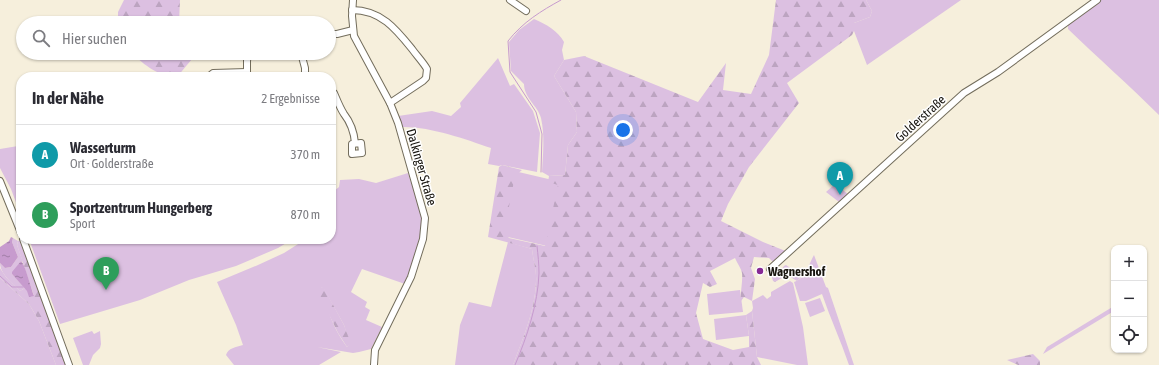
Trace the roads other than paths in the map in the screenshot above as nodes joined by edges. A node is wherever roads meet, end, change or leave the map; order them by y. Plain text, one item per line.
1 (353, 0) edge
2 (510, 0) edge
3 (1097, 0) edge
4 (521, 3) edge
5 (352, 10) junction
6 (526, 11) dead end
7 (353, 30) junction
8 (336, 34) edge
9 (247, 60) edge
10 (303, 60) edge
11 (247, 72) edge
12 (305, 72) edge
13 (336, 97) edge
14 (390, 103) junction
15 (355, 144) dead end
16 (0, 181) edge
17 (16, 221) edge
18 (25, 244) edge
19 (770, 269) dead end
20 (69, 365) edge
21 (374, 365) edge

1 - 5 street, Dalkinger Straße
2 - 4 street
3 - 19 street, Golderstraße
4 - 6 street
5 - 7 street, Dalkinger Straße
5 - 14 street
7 - 8 street
7 - 14 street, Dalkinger Straße
9 - 11 street
10 - 12 street
13 - 15 street
14 - 21 street, Dalkinger Straße
16 - 17 street
18 - 20 street

